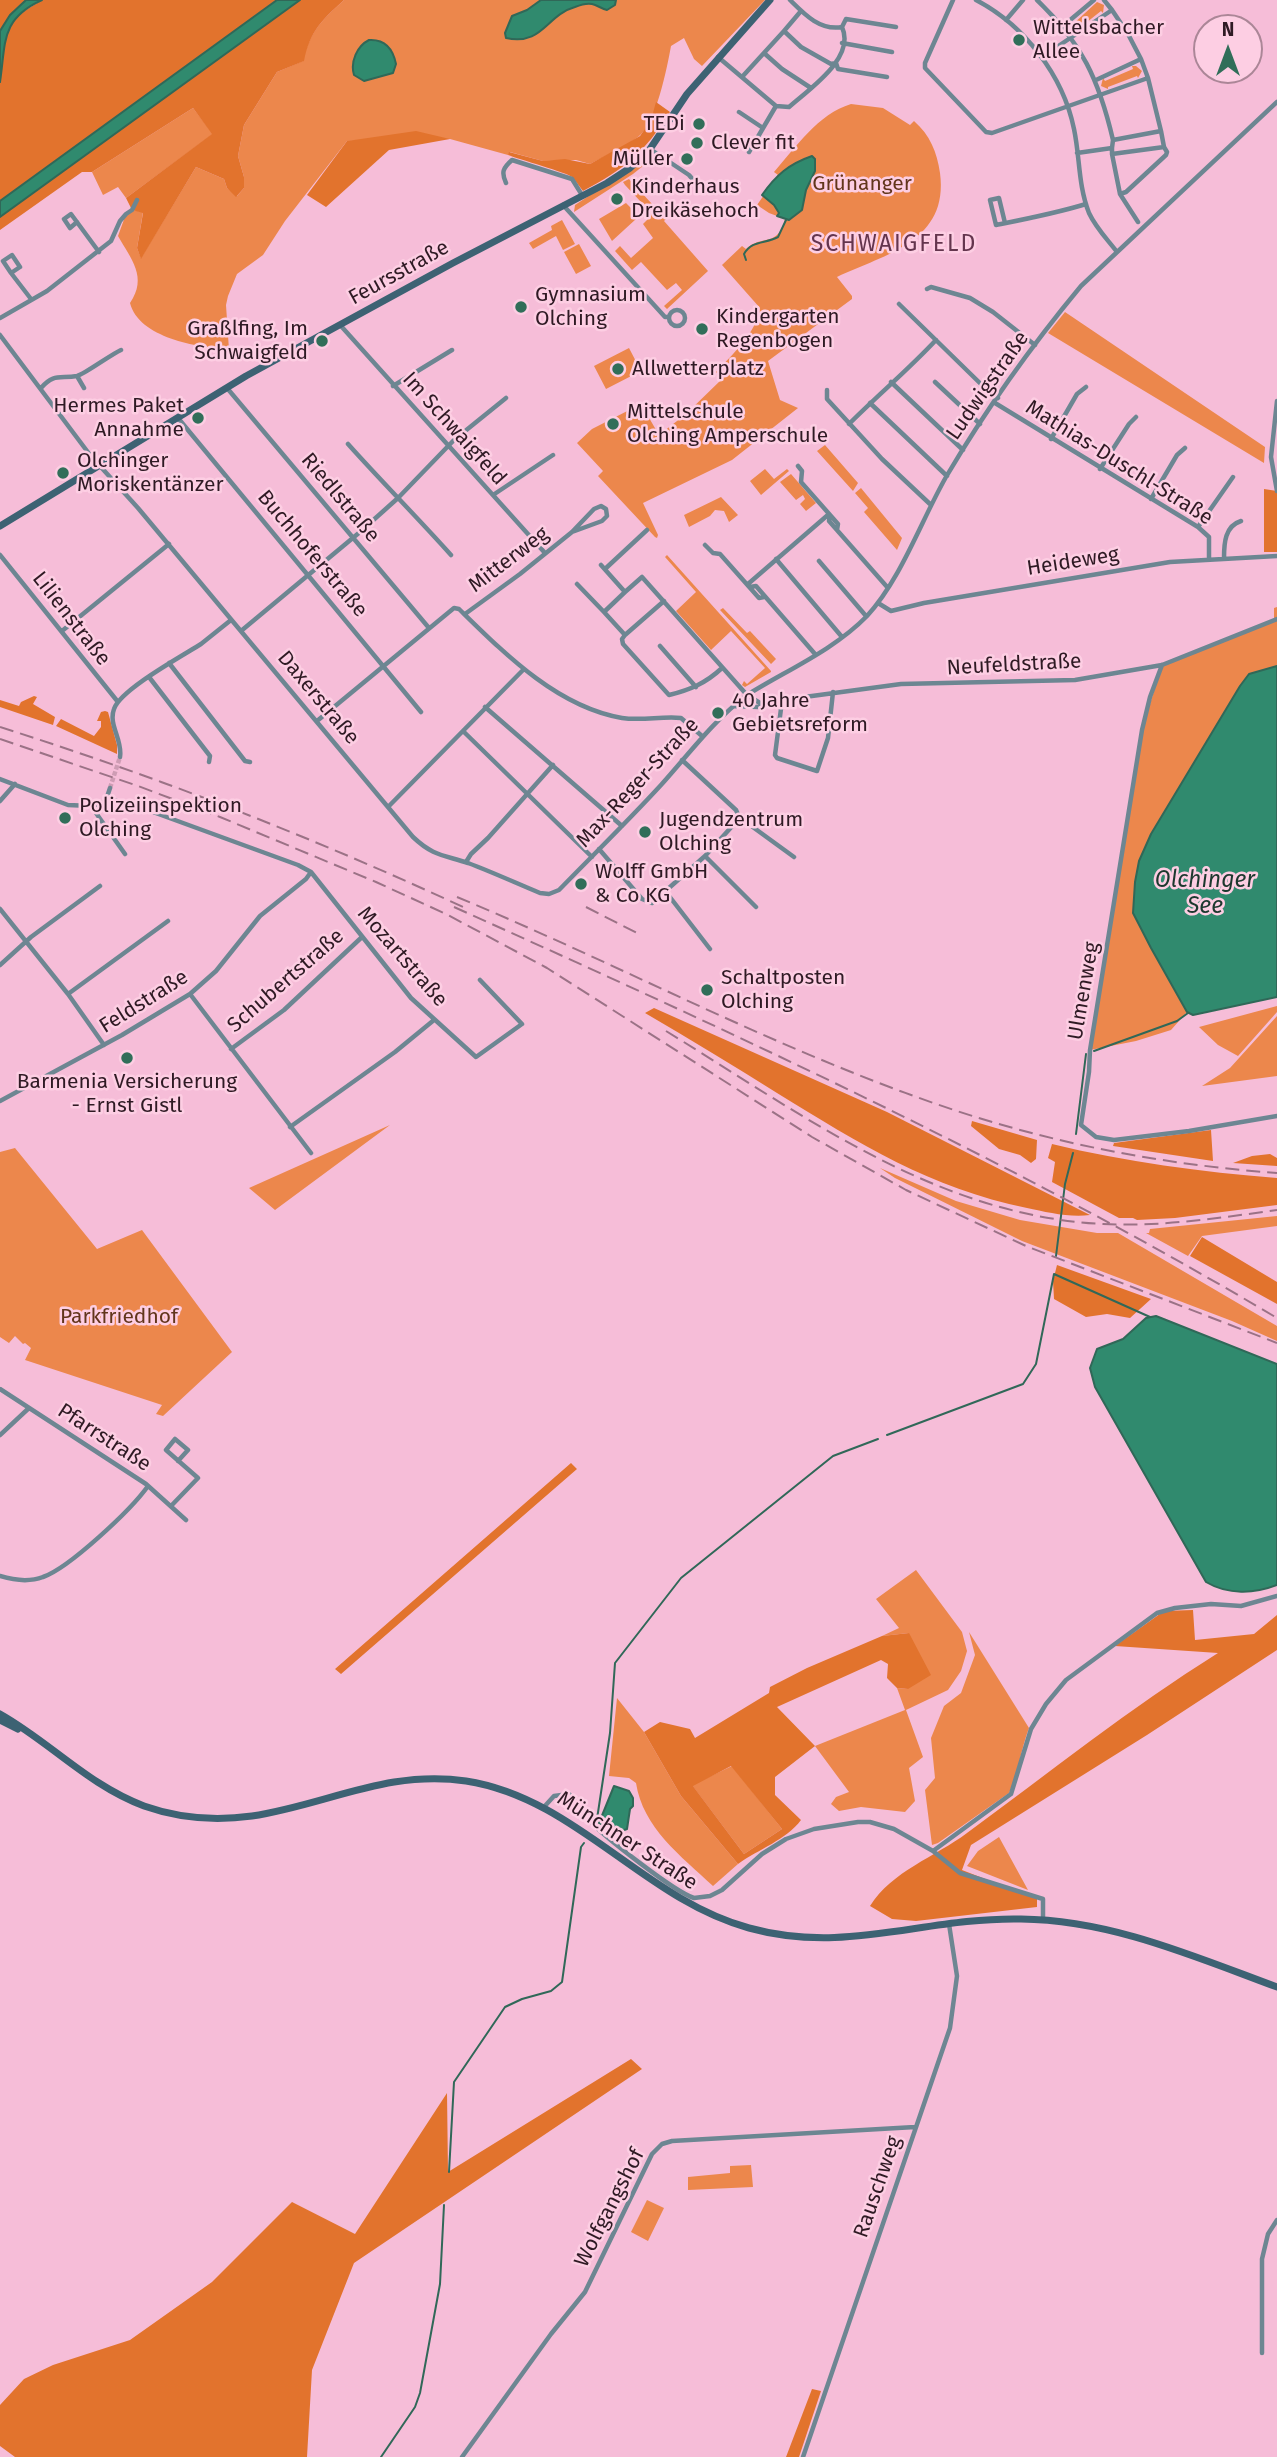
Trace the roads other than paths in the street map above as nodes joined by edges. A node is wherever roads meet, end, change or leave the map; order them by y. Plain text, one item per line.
1 (770, 0) edge
2 (790, 0) edge
3 (953, 0) edge
4 (976, 0) edge
5 (1023, 0) edge
6 (1037, 0) edge
7 (1094, 0) edge
8 (1104, 0) edge
9 (1112, 10) junction
10 (801, 11) junction
11 (1006, 20) junction
12 (1063, 26) junction
13 (842, 27) junction
14 (895, 27) dead end
15 (784, 32) junction
16 (1072, 38) junction
17 (842, 43) junction
18 (892, 52) dead end
19 (764, 53) junction
20 (718, 57) junction
21 (1042, 57) junction
22 (1141, 59) junction
23 (836, 63) junction
24 (742, 77) junction
25 (887, 77) dead end
26 (1148, 78) junction
27 (1096, 80) junction
28 (811, 88) junction
29 (1101, 93) junction
30 (1277, 102) edge
31 (776, 106) junction
32 (1067, 106) junction
33 (739, 112) dead end
34 (763, 128) junction
35 (1161, 131) junction
36 (1113, 140) junction
37 (1164, 147) junction
38 (1112, 148) junction
39 (650, 149) junction
40 (749, 152) dead end
41 (1077, 153) junction
42 (1112, 155) junction
43 (506, 183) dead end
44 (701, 189) dead end
45 (1120, 194) junction
46 (582, 195) junction
47 (137, 200) dead end
48 (1086, 204) junction
49 (563, 205) junction
50 (77, 222) dead end
51 (1138, 222) dead end
52 (1005, 223) junction
53 (99, 252) junction
54 (1117, 252) junction
55 (11, 272) dead end
56 (927, 289) dead end
57 (31, 299) junction
58 (899, 304) dead end
59 (669, 317) dead end
60 (0, 318) edge
61 (341, 327) junction
62 (0, 335) edge
63 (936, 340) junction
64 (1035, 345) junction
65 (121, 350) dead end
66 (452, 350) dead end
67 (77, 376) junction
68 (891, 382) junction
69 (934, 382) dead end
70 (393, 386) junction
71 (85, 387) dead end
72 (1086, 387) dead end
73 (41, 388) junction
74 (227, 388) junction
75 (827, 390) dead end
76 (506, 398) dead end
77 (996, 401) junction
78 (1277, 401) edge
79 (870, 403) junction
80 (178, 417) junction
81 (1136, 417) dead end
82 (848, 424) junction
83 (980, 424) junction
84 (1051, 439) junction
85 (348, 444) dead end
86 (448, 446) junction
87 (1185, 448) dead end
88 (962, 450) junction
89 (553, 455) dead end
90 (99, 464) junction
91 (798, 466) dead end
92 (1100, 469) junction
93 (947, 476) junction
94 (1233, 477) dead end
95 (1277, 491) edge
96 (493, 495) junction
97 (398, 498) junction
98 (1151, 499) junction
99 (931, 505) junction
100 (830, 515) junction
101 (1241, 521) dead end
102 (0, 526) edge
103 (1198, 527) junction
104 (647, 530) dead end
105 (572, 532) junction
106 (353, 538) junction
107 (169, 544) junction
108 (705, 545) dead end
109 (545, 553) junction
110 (0, 555) edge
111 (451, 555) dead end
112 (1277, 556) edge
113 (1224, 558) junction
114 (776, 559) junction
115 (1209, 559) junction
116 (818, 561) dead end
117 (308, 576) junction
118 (577, 584) dead end
119 (749, 586) junction
120 (888, 588) junction
121 (625, 592) junction
122 (664, 601) junction
123 (877, 603) junction
124 (604, 612) junction
125 (465, 614) junction
126 (866, 616) junction
127 (1277, 619) edge
128 (231, 620) junction
129 (429, 628) junction
130 (62, 631) junction
131 (241, 631) junction
132 (625, 635) junction
133 (842, 637) junction
134 (660, 646) dead end
135 (815, 654) junction
136 (169, 663) junction
137 (384, 665) junction
138 (1162, 665) junction
139 (722, 667) junction
140 (524, 668) junction
141 (149, 677) junction
142 (696, 687) junction
143 (833, 692) junction
144 (747, 695) junction
145 (782, 701) junction
146 (118, 702) junction
147 (771, 703) junction
148 (733, 706) junction
149 (485, 708) junction
150 (421, 712) dead end
151 (317, 721) junction
152 (464, 732) junction
153 (702, 736) junction
154 (120, 757) tunnel mouth
155 (682, 760) junction
156 (209, 762) dead end
157 (250, 762) dead end
158 (553, 765) junction
159 (0, 779) edge
160 (15, 784) junction
161 (110, 788) tunnel mouth
162 (527, 794) junction
163 (0, 800) edge
164 (107, 800) junction
165 (91, 806) junction
166 (389, 806) junction
167 (740, 817) junction
168 (622, 826) junction
169 (599, 849) junction
170 (125, 855) dead end
171 (705, 856) junction
172 (592, 857) junction
173 (794, 857) dead end
174 (466, 863) junction
175 (311, 872) junction
176 (100, 886) dead end
177 (666, 892) junction
178 (552, 893) joint
179 (756, 907) dead end
180 (0, 909) edge
181 (168, 921) dead end
182 (362, 937) junction
183 (27, 942) junction
184 (710, 949) dead end
185 (0, 965) edge
186 (480, 980) dead end
187 (68, 994) junction
188 (190, 994) junction
189 (434, 1020) junction
190 (104, 1045) junction
191 (231, 1049) junction
192 (0, 1101) edge
193 (1277, 1116) edge
194 (290, 1127) junction
195 (311, 1153) dead end
196 (0, 1389) edge
197 (29, 1408) junction
198 (0, 1435) edge
199 (178, 1461) junction
200 (148, 1486) junction
201 (171, 1506) junction
202 (187, 1520) dead end
203 (0, 1576) edge
204 (1277, 1596) edge
205 (0, 1714) edge
206 (0, 1720) edge
207 (37, 1739) junction
208 (544, 1807) junction
209 (933, 1851) junction
210 (1043, 1920) junction
211 (949, 1923) junction
212 (1277, 1987) edge
213 (915, 2127) junction
214 (1277, 2220) edge
215 (1262, 2353) dead end
216 (462, 2457) edge
217 (803, 2457) edge

1 - 20 main road, Feursstraße
2 - 10 street
3 - 32 street
4 - 11 street
5 - 11 street
6 - 12 street
7 - 12 street
8 - 9 street
9 - 16 street
9 - 22 street
10 - 13 street
10 - 15 street
11 - 21 street
12 - 16 street
13 - 14 street
13 - 17 street
15 - 19 street
15 - 23 street
16 - 21 street
16 - 27 street
17 - 18 street
17 - 23 street
19 - 24 street
19 - 28 street
20 - 24 street
20 - 39 main road, Feursstraße
21 - 32 street
22 - 26 street
22 - 27 street
23 - 25 street
23 - 28 street
24 - 31 street
26 - 29 street
26 - 35 street
27 - 29 street
28 - 31 street
29 - 32 street
29 - 36 street
30 - 54 street, Ludwigstraße
31 - 34 street
32 - 41 street
33 - 34 street
34 - 40 street
35 - 36 street
35 - 37 street
36 - 38 street
37 - 42 street
37 - 45 street
38 - 41 street
38 - 42 street
39 - 44 street
39 - 46 main road, Feursstraße
41 - 48 street
42 - 45 street
43 - 46 street
45 - 51 street
46 - 49 main road, Feursstraße
47 - 53 street
48 - 52 street
48 - 54 street
49 - 59 street
49 - 61 main road, Feursstraße
50 - 53 street
52 - 52 street
53 - 57 street
54 - 64 street, Ludwigstraße
55 - 57 street
56 - 64 street
57 - 60 street
58 - 63 street, Mathias-Duschl-Straße
61 - 70 street, Im Schwaigfeld
61 - 74 main road, Feursstraße
62 - 73 street, Daxerstraße
63 - 68 street
63 - 77 street, Mathias-Duschl-Straße
64 - 77 street, Ludwigstraße
65 - 67 street
66 - 70 street
67 - 71 street
67 - 73 street
68 - 79 street
68 - 88 street
69 - 83 street
70 - 86 street, Im Schwaigfeld
72 - 84 street
73 - 90 street, Daxerstraße
74 - 80 main road, Feursstraße
74 - 106 street, Riedlstraße
75 - 82 street
76 - 86 street
77 - 83 street, Ludwigstraße
77 - 84 street, Mathias-Duschl-Straße
78 - 95 street
79 - 82 street
79 - 93 street
80 - 90 main road, Feursstraße
80 - 117 street, Buchhoferstraße
81 - 92 street
82 - 99 street
83 - 88 street, Ludwigstraße
84 - 92 street, Mathias-Duschl-Straße
85 - 97 street
86 - 96 street, Im Schwaigfeld
86 - 97 street
87 - 98 street
88 - 93 street, Ludwigstraße
89 - 96 street
90 - 102 main road, Feursstraße
90 - 107 street, Daxerstraße
91 - 100 street
92 - 98 street, Mathias-Duschl-Straße
93 - 99 street, Ludwigstraße
94 - 103 street
96 - 109 street, Im Schwaigfeld
97 - 106 street
97 - 111 street
98 - 103 street, Mathias-Duschl-Straße
99 - 120 street, Ludwigstraße
100 - 114 street
100 - 120 street
101 - 113 street
103 - 115 street, Mathias-Duschl-Straße
104 - 121 street
105 - 105 street, Mitterweg
105 - 109 street, Mitterweg
106 - 117 street
106 - 129 street, Riedlstraße
107 - 128 street, Daxerstraße
107 - 130 street
108 - 119 street
109 - 125 street, Mitterweg
110 - 130 street, Lilienstraße
112 - 113 street, Heideweg
113 - 115 street, Heideweg
114 - 119 street
114 - 133 street
115 - 123 street, Heideweg
116 - 126 street
117 - 131 street
117 - 137 street, Buchhoferstraße
118 - 124 street
119 - 135 street
120 - 123 street, Ludwigstraße
121 - 122 street
121 - 124 street
122 - 132 street
122 - 139 street
123 - 126 street, Ludwigstraße
124 - 132 street
125 - 129 street
125 - 140 street
126 - 133 street, Ludwigstraße
127 - 138 street, Neufeldstraße
128 - 131 street, Daxerstraße
128 - 136 street
129 - 137 street
130 - 146 street, Lilienstraße
131 - 151 street, Daxerstraße
132 - 142 street
133 - 135 street, Ludwigstraße
134 - 142 street
135 - 144 street, Ludwigstraße
136 - 141 street
136 - 157 street
137 - 150 street, Buchhoferstraße
137 - 151 street
138 - 143 street, Neufeldstraße
138 - 193 street, Ulmenweg
139 - 142 street
139 - 144 street
140 - 149 street
140 - 153 street
141 - 146 street
141 - 156 street
143 - 145 street, Neufeldstraße
143 - 145 street
144 - 147 street, Neufeldstraße
144 - 148 street, Max-Reger-Straße
145 - 147 street, Neufeldstraße
146 - 154 street
147 - 148 street
148 - 153 street, Max-Reger-Straße
149 - 152 street
149 - 158 street
151 - 166 street, Daxerstraße
152 - 162 street
152 - 166 street
153 - 155 street, Max-Reger-Straße
155 - 167 street
155 - 168 street, Max-Reger-Straße
158 - 162 street
158 - 168 street
159 - 160 street
160 - 163 street
160 - 165 street
161 - 164 street
162 - 172 street
162 - 174 street
164 - 165 street
164 - 175 street
165 - 170 street
166 - 174 street, Daxerstraße
167 - 171 street
167 - 173 street
168 - 169 street, Max-Reger-Straße
169 - 172 street, Max-Reger-Straße
169 - 177 street
171 - 177 street
171 - 179 street
172 - 178 street, Max-Reger-Straße
174 - 178 street, Daxerstraße
175 - 182 street, Mozartstraße
175 - 188 street, Feldstraße
176 - 183 street
177 - 184 street
180 - 183 street
181 - 187 street
182 - 189 street, Mozartstraße
182 - 191 street, Schubertstraße
183 - 185 street
183 - 187 street
186 - 189 street, Mozartstraße
187 - 190 street
188 - 190 street, Feldstraße
188 - 191 street
189 - 194 street
190 - 192 street, Feldstraße
191 - 194 street
194 - 195 street
196 - 197 street, Pfarrstraße
197 - 198 street
197 - 200 street, Pfarrstraße
199 - 199 street
199 - 201 street
200 - 201 street, Pfarrstraße
200 - 203 street
201 - 202 street, Pfarrstraße
204 - 209 street
205 - 207 main road
206 - 207 main road
207 - 208 main road, Münchner Straße
208 - 209 street
208 - 211 main road, Münchner Straße
209 - 210 street
210 - 211 main road, Münchner Straße
210 - 212 main road, Münchner Straße
211 - 213 street, Rauschweg
213 - 216 street, Wolfgangshof
213 - 217 street, Rauschweg
214 - 215 street

